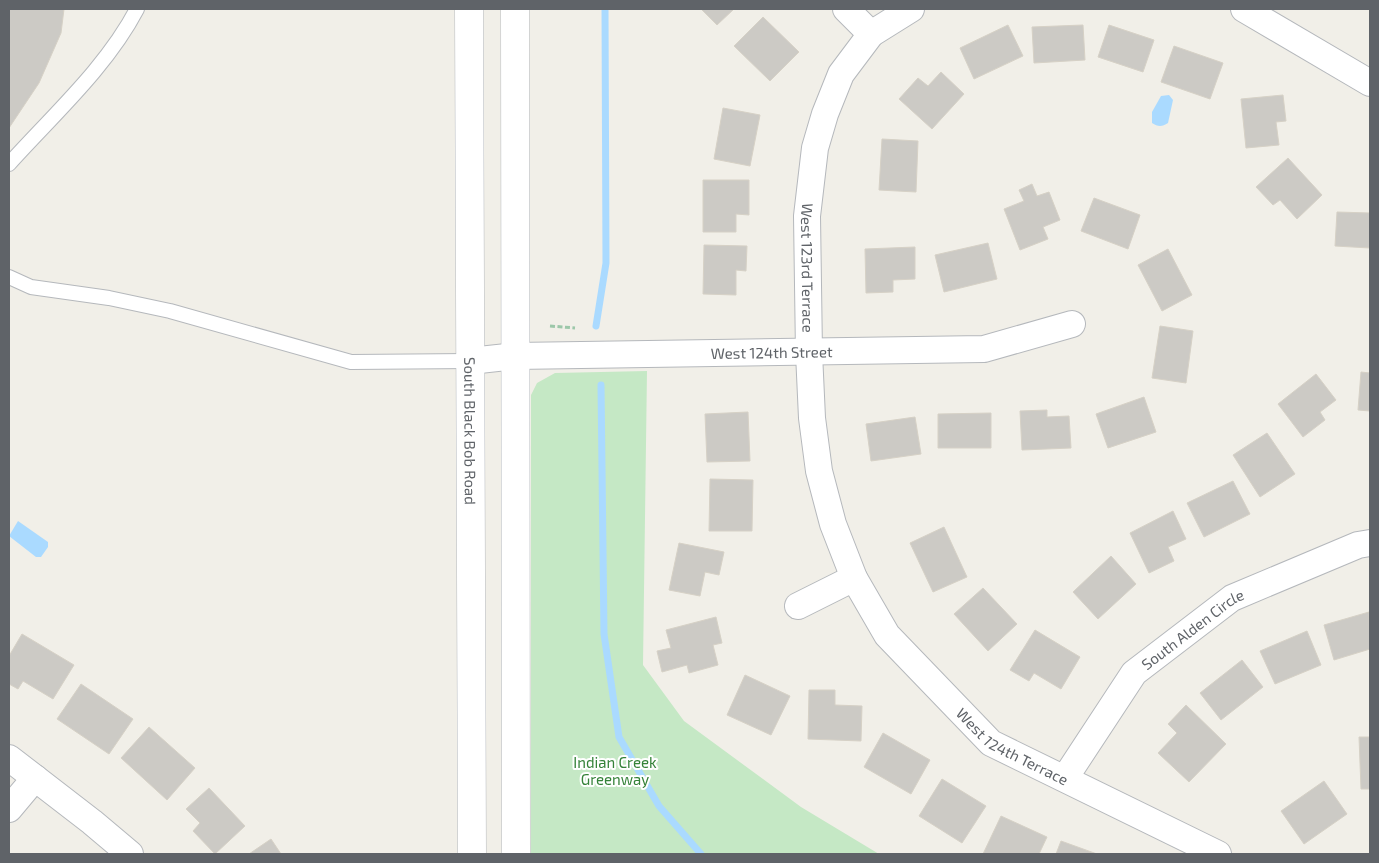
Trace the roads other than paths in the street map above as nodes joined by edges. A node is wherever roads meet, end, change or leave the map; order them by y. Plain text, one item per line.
1 (137, 9) edge
2 (469, 9) edge
3 (514, 9) edge
4 (846, 9) edge
5 (911, 9) edge
6 (1244, 9) edge
7 (871, 34) junction
8 (1370, 83) edge
9 (9, 164) edge
10 (9, 277) edge
11 (1072, 324) dead end
12 (809, 353) junction
13 (515, 356) junction
14 (470, 361) junction
15 (1370, 543) edge
16 (854, 578) junction
17 (798, 606) dead end
18 (9, 758) edge
19 (35, 778) junction
20 (1065, 778) junction
21 (9, 809) edge
22 (130, 854) edge
23 (472, 854) edge
24 (516, 854) edge
25 (1218, 854) edge

1 - 9 lane
2 - 14 main road, South Black Bob Road
3 - 13 main road
4 - 7 street
5 - 7 street, West 123rd Terrace
6 - 8 street
7 - 12 street, West 123rd Terrace
10 - 14 lane
11 - 12 street, West 124th Street
12 - 13 street, West 124th Street
12 - 16 street, West 124th Terrace
13 - 14 street, West 124th Street
13 - 24 main road
14 - 23 main road, South Black Bob Road
15 - 20 street, South Alden Circle
16 - 17 street
16 - 20 street, West 124th Terrace
18 - 19 street
19 - 21 street
19 - 22 street
20 - 25 street, West 124th Terrace

